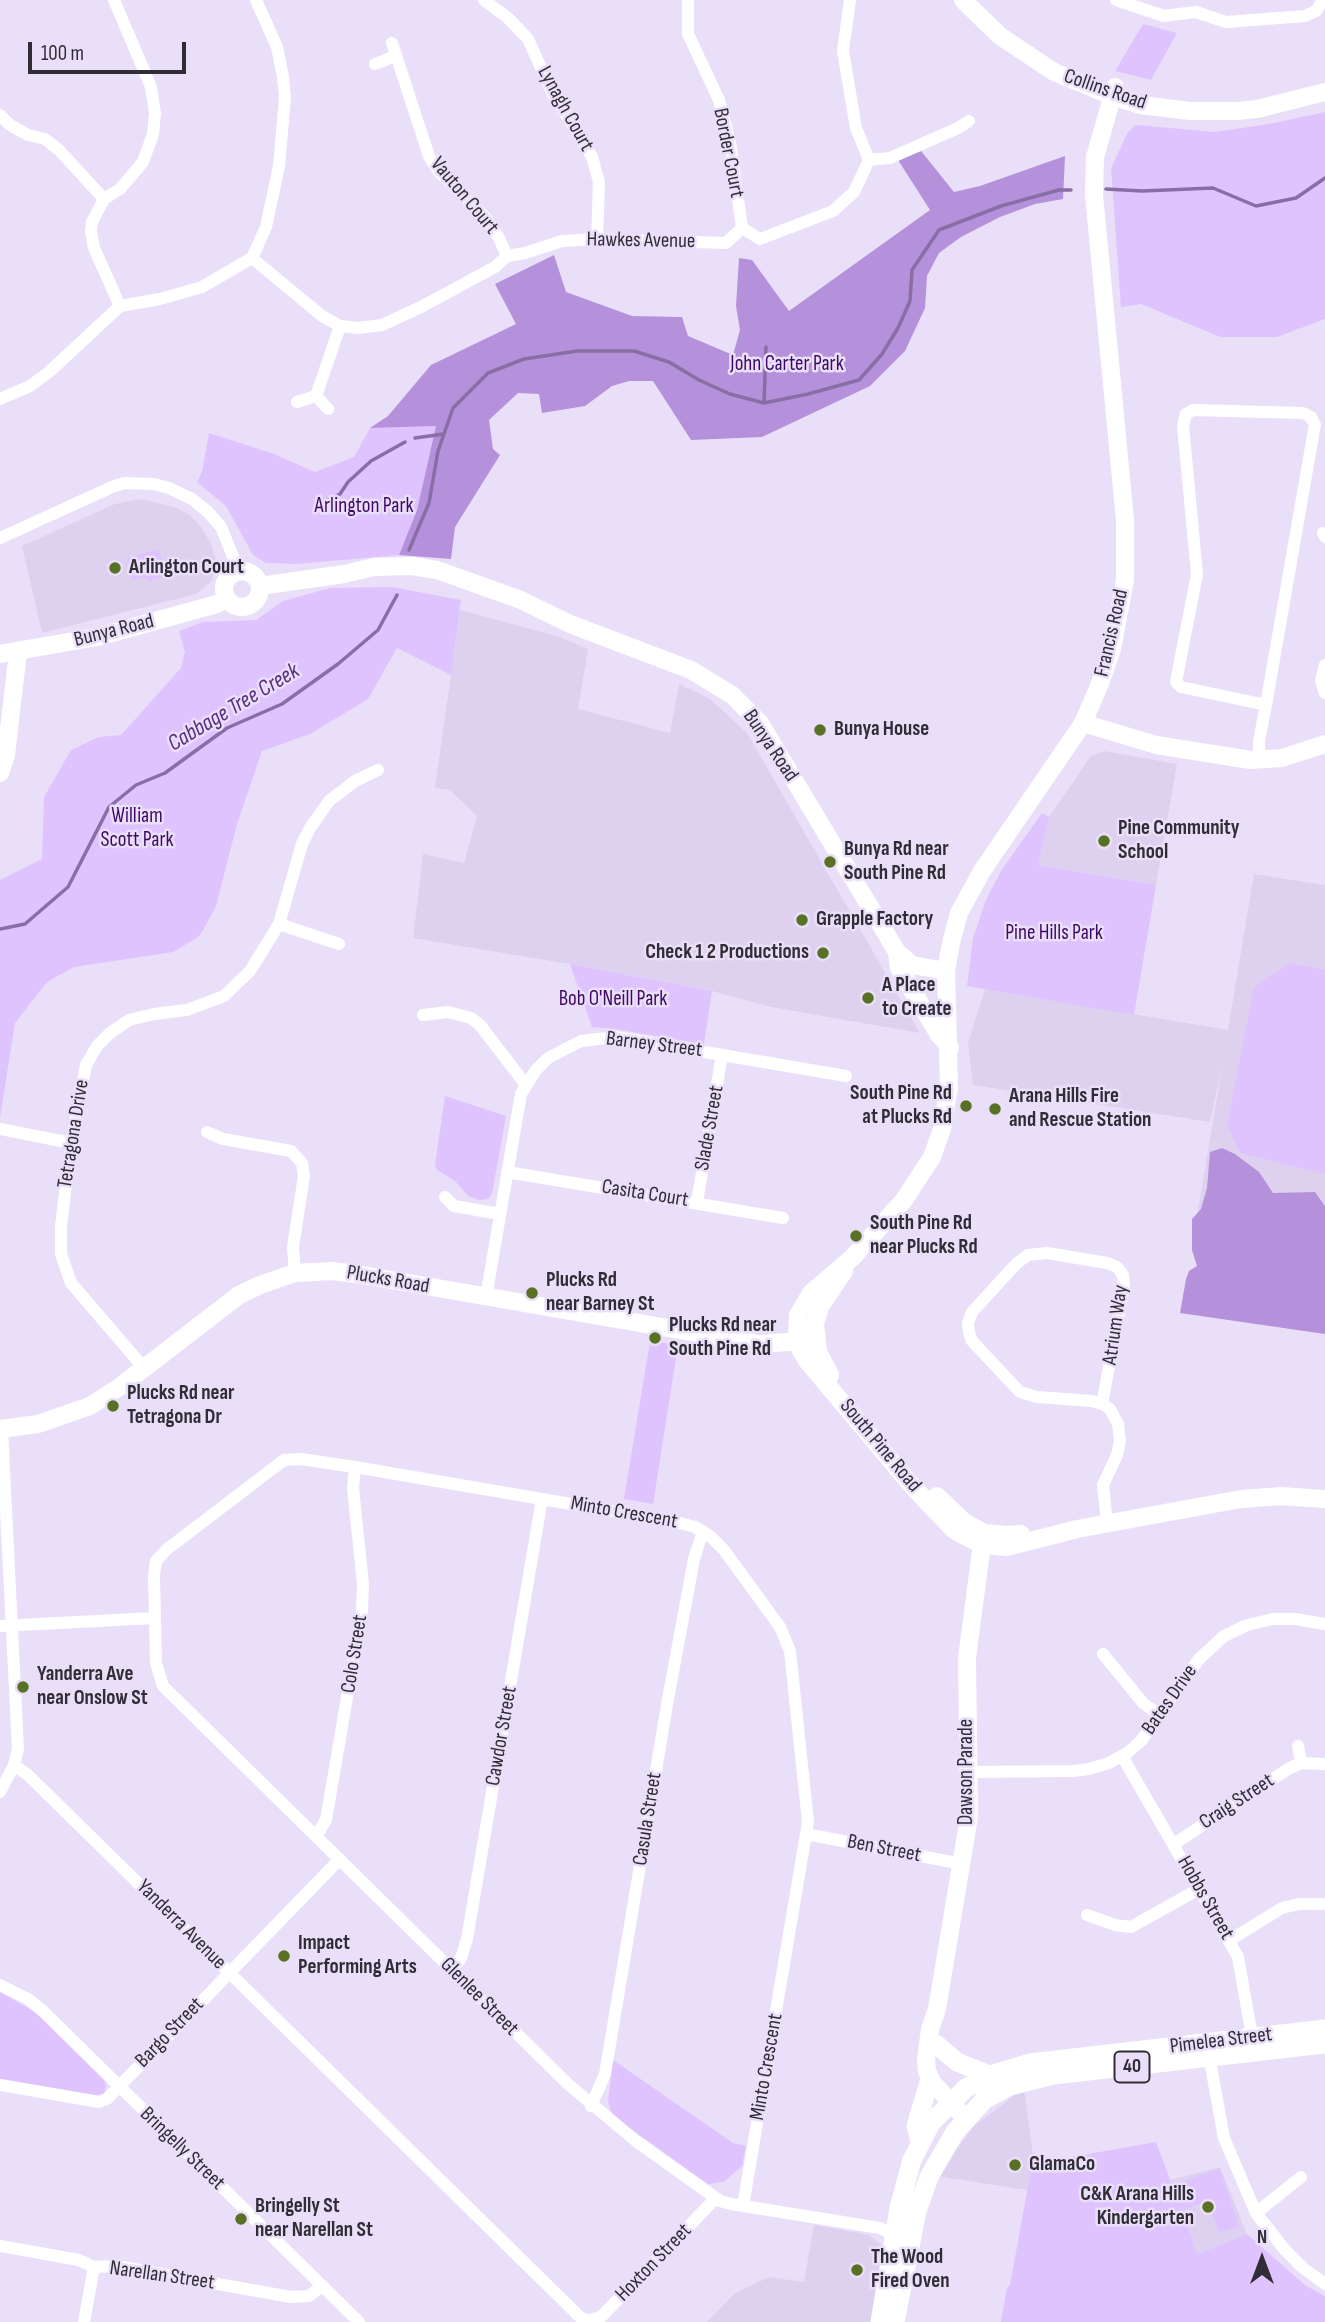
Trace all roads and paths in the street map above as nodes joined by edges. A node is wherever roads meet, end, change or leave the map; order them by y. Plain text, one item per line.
1 (114, 0) edge
2 (256, 0) edge
3 (484, 0) edge
4 (688, 0) edge
5 (963, 0) edge
6 (978, 0) edge
7 (1116, 0) edge
8 (1323, 0) edge
9 (846, 2) edge
10 (392, 43) dead end
11 (396, 57) junction
12 (375, 64) dead end
13 (1325, 92) edge
14 (1119, 94) junction
15 (0, 116) edge
16 (969, 121) dead end
17 (869, 160) junction
18 (104, 199) junction
19 (742, 228) junction
20 (597, 239) junction
21 (508, 256) junction
22 (252, 258) junction
23 (120, 306) junction
24 (340, 326) junction
25 (317, 396) junction
26 (0, 399) edge
27 (297, 402) dead end
28 (328, 409) dead end
29 (0, 538) edge
30 (239, 571) junction
31 (260, 586) junction
32 (226, 599) junction
33 (18, 652) junction
34 (0, 654) edge
35 (1325, 665) edge
36 (1325, 693) edge
37 (1266, 705) junction
38 (1083, 723) junction
39 (1325, 744) edge
40 (1259, 760) junction
41 (378, 770) dead end
42 (0, 773) edge
43 (279, 924) junction
44 (339, 944) dead end
45 (897, 952) junction
46 (946, 971) junction
47 (423, 1015) dead end
48 (950, 1046) junction
49 (722, 1055) junction
50 (846, 1076) dead end
51 (526, 1085) junction
52 (0, 1129) edge
53 (206, 1132) dead end
54 (71, 1143) junction
55 (507, 1172) junction
56 (445, 1197) dead end
57 (697, 1202) junction
58 (499, 1214) junction
59 (783, 1218) dead end
60 (295, 1273) junction
61 (486, 1297) junction
62 (806, 1341) junction
63 (144, 1368) junction
64 (1102, 1404) junction
65 (1, 1429) edge
66 (355, 1467) junction
67 (542, 1499) junction
68 (1325, 1499) edge
69 (1107, 1524) junction
70 (703, 1531) junction
71 (983, 1539) junction
72 (154, 1618) junction
73 (1325, 1624) edge
74 (6, 1625) edge
75 (1103, 1654) dead end
76 (1161, 1716) junction
77 (1298, 1746) dead end
78 (1122, 1756) junction
79 (1301, 1763) junction
80 (14, 1765) junction
81 (1325, 1765) edge
82 (969, 1772) junction
83 (0, 1792) edge
84 (806, 1834) junction
85 (316, 1836) junction
86 (1174, 1844) junction
87 (340, 1859) junction
88 (962, 1864) junction
89 (1199, 1889) junction
90 (1325, 1905) edge
91 (1087, 1915) dead end
92 (1230, 1940) junction
93 (452, 1970) junction
94 (229, 1972) junction
95 (0, 1985) edge
96 (937, 2009) junction
97 (1325, 2029) edge
98 (1325, 2044) edge
99 (937, 2045) junction
100 (1254, 2045) junction
101 (1209, 2050) junction
102 (989, 2075) junction
103 (930, 2079) junction
104 (0, 2085) edge
105 (120, 2087) junction
106 (953, 2098) junction
107 (592, 2106) junction
108 (969, 2114) junction
109 (920, 2141) junction
110 (1301, 2177) dead end
111 (715, 2199) junction
112 (743, 2206) junction
113 (1256, 2213) junction
114 (902, 2239) junction
115 (0, 2246) edge
116 (94, 2267) junction
117 (1325, 2284) edge
118 (322, 2287) junction
119 (589, 2320) joint
120 (84, 2322) edge
121 (359, 2322) edge
122 (880, 2322) edge
123 (895, 2322) edge

1 - 18 street
2 - 22 street
3 - 20 street, Lynagh Court
4 - 19 street, Border Court
5 - 14 street, Collins Road
6 - 14 street, Collins Road
7 - 8 street
9 - 17 street
10 - 11 street, Vauton Court
11 - 12 street
11 - 21 street, Vauton Court
13 - 14 street, Collins Road
14 - 38 street, Francis Road
15 - 18 street
16 - 17 street
17 - 19 street
18 - 23 street
19 - 20 street, Hawkes Avenue
20 - 21 street, Hawkes Avenue
21 - 24 street, Hawkes Avenue
22 - 23 street
22 - 24 street
23 - 26 street
24 - 25 street
25 - 27 street
25 - 28 street
29 - 30 street
30 - 31 street
30 - 32 street
31 - 32 street
31 - 45 street, Bunya Road
32 - 33 street, Bunya Road
33 - 34 street, Bunya Road
33 - 42 street
35 - 36 street
37 - 37 street
37 - 40 street
38 - 40 street
38 - 46 street, Francis Road
39 - 40 street
41 - 43 street, Tetragona Drive
43 - 44 street
43 - 54 street, Tetragona Drive
45 - 46 street
45 - 48 street, Bunya Road
46 - 48 street, Francis Road
47 - 51 street
48 - 62 street
49 - 50 street, Barney Street
49 - 51 street, Barney Street
49 - 57 street, Slade Street
51 - 55 street, Barney Street
52 - 54 street
53 - 60 street
54 - 63 street, Tetragona Drive
55 - 57 street, Casita Court
55 - 58 street, Barney Street
56 - 58 street
57 - 59 street, Casita Court
58 - 61 street, Barney Street
60 - 61 street, Plucks Road
60 - 63 street, Plucks Road
61 - 62 street, Plucks Road
62 - 71 street, South Pine Road
63 - 65 street, Plucks Road
64 - 64 street, Atrium Way
64 - 69 street
65 - 74 street
66 - 67 street, Minto Crescent
66 - 72 street, Minto Crescent
66 - 85 street, Colo Street
67 - 70 street, Minto Crescent
67 - 93 street, Cawdor Street
68 - 69 street
69 - 71 street
70 - 84 street, Minto Crescent
70 - 107 street, Casula Street
71 - 82 street, Dawson Parade
72 - 74 street
72 - 85 street, Glenlee Street
73 - 76 street, Bates Drive
74 - 80 street
75 - 76 street
76 - 78 street, Bates Drive
77 - 79 street
78 - 82 street, Bates Drive
78 - 86 street, Hobbs Street
79 - 81 street
79 - 86 street, Craig Street
80 - 83 street
80 - 94 street, Yanderra Avenue
82 - 88 street, Dawson Parade
84 - 88 street, Ben Street
84 - 112 street, Minto Crescent
85 - 87 street, Glenlee Street
86 - 89 street, Hobbs Street
87 - 93 street, Glenlee Street
87 - 94 street, Bargo Street
88 - 96 street, Dawson Parade
89 - 91 street
89 - 92 street, Hobbs Street
90 - 92 street
92 - 100 street, Hobbs Street
93 - 107 street, Glenlee Street
94 - 105 street, Bargo Street
94 - 119 street, Yanderra Avenue
95 - 105 street, Bringelly Street
96 - 99 street, Dawson Parade
96 - 103 street, Dawson Parade
97 - 100 main road, Pimelea Street / 40
98 - 100 main road, Pimelea Street / 40
99 - 102 main road
99 - 106 street, Dawson Parade
100 - 101 main road, Pimelea Street / 40
101 - 102 main road, Pimelea Street / 40
101 - 108 main road, Pimelea Street / 40
101 - 113 street
102 - 106 main road, Pimelea Street / 40
103 - 106 street, Dawson Parade
103 - 109 main road
104 - 105 street, Bargo Street
105 - 118 street, Bringelly Street
106 - 108 street, Dawson Parade
106 - 109 main road, 40
107 - 111 street, Glenlee Street
108 - 114 main road, 40
109 - 114 main road, 40
110 - 113 street
111 - 112 street, Glenlee Street
111 - 119 street, Hoxton Street
112 - 114 street, Glenlee Street
113 - 117 street
114 - 122 main road, 40
114 - 123 main road, 40
115 - 116 street, Narellan Street
116 - 118 street, Narellan Street
116 - 120 street
118 - 121 street, Bringelly Street

